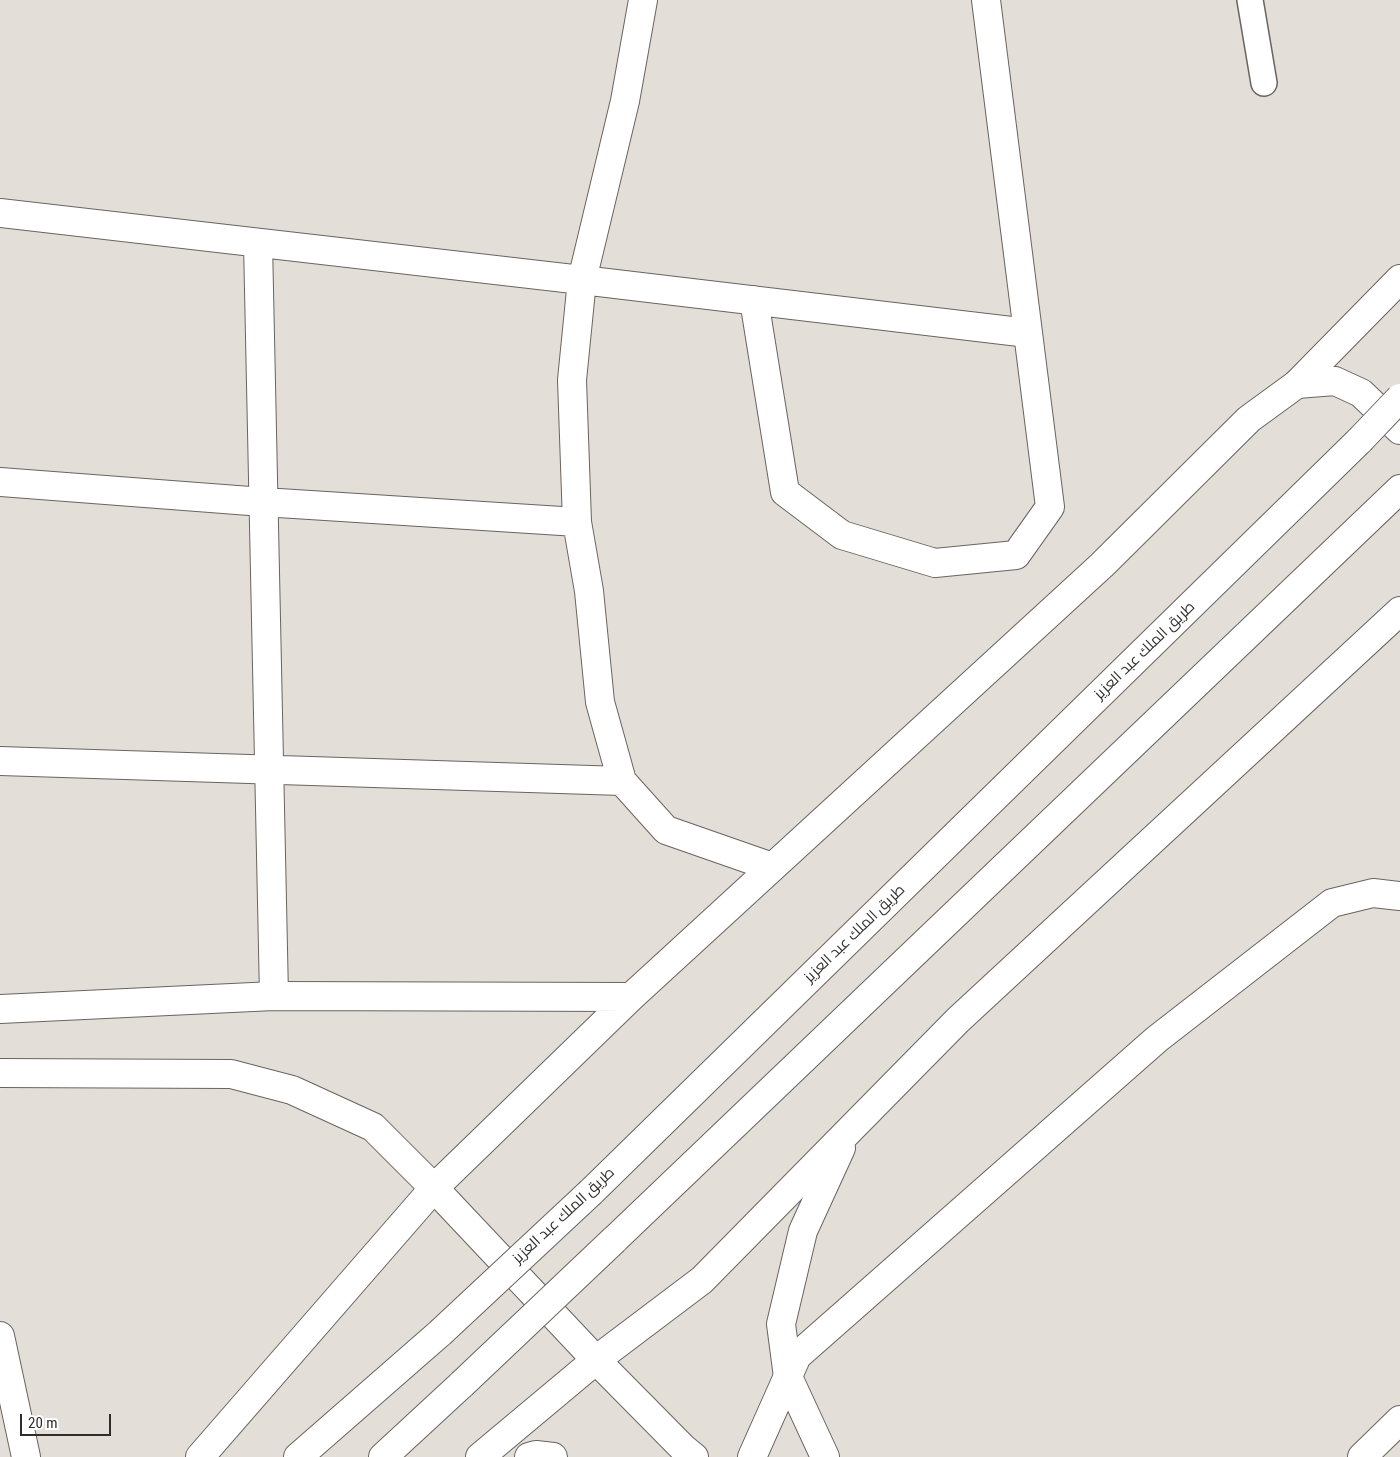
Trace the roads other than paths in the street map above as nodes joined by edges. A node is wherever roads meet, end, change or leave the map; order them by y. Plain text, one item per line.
1 (643, 0) edge
2 (986, 0) edge
3 (1250, 0) edge
4 (1264, 83) dead end
5 (0, 213) edge
6 (258, 243) junction
7 (1400, 279) edge
8 (582, 280) junction
9 (754, 300) junction
10 (1028, 333) junction
11 (1297, 384) junction
12 (1400, 398) edge
13 (1400, 430) edge
14 (0, 482) edge
15 (1400, 489) edge
16 (263, 502) junction
17 (577, 522) junction
18 (1400, 610) edge
19 (0, 761) edge
20 (269, 770) junction
21 (622, 781) junction
22 (772, 867) junction
23 (1400, 896) edge
24 (274, 996) junction
25 (630, 997) junction
26 (0, 1009) edge
27 (0, 1073) edge
28 (849, 1132) junction
29 (434, 1188) junction
30 (0, 1336) edge
31 (596, 1360) junction
32 (788, 1377) junction
33 (1400, 1420) edge
34 (26, 1457) edge
35 (200, 1457) edge
36 (298, 1457) edge
37 (383, 1457) edge
38 (480, 1457) edge
39 (529, 1457) edge
40 (553, 1457) edge
41 (694, 1457) edge
42 (752, 1457) edge
43 (825, 1457) edge
44 (1362, 1457) edge

1 - 8 street
2 - 10 street
3 - 4 street
5 - 6 street
6 - 8 street
6 - 16 street
7 - 11 street
8 - 9 street
8 - 17 street
9 - 10 street
9 - 10 street
11 - 13 street
11 - 22 street
12 - 36 street, طريق الملك عبد العزيز, bridge
14 - 16 street
15 - 37 street, bridge
16 - 17 street
16 - 20 street
17 - 21 street
18 - 28 street
19 - 20 street
20 - 21 street
20 - 24 street
21 - 22 street
22 - 25 street
23 - 32 street
24 - 25 street
24 - 26 street
25 - 29 street
27 - 29 street
28 - 31 street
28 - 32 street
29 - 31 street
29 - 35 street
30 - 34 street
31 - 38 street
31 - 41 street
32 - 42 street
32 - 43 street
33 - 44 street
39 - 40 street

